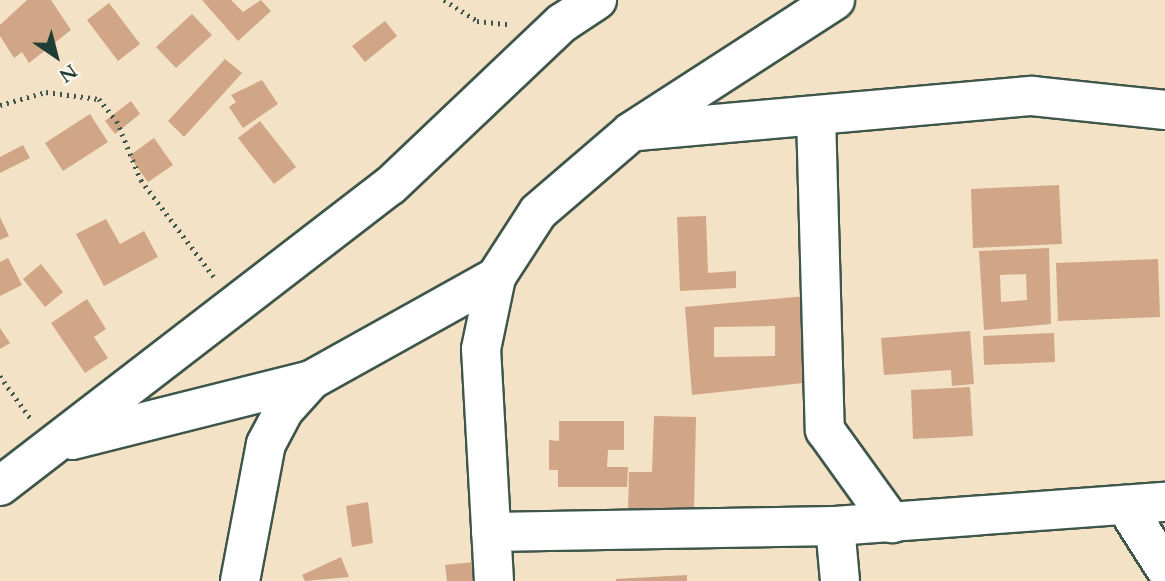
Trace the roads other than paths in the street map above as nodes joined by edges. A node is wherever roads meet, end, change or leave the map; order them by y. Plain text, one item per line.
1 (597, 0) edge
2 (835, 0) edge
3 (1165, 110) edge
4 (816, 116) junction
5 (631, 132) junction
6 (496, 276) junction
7 (311, 380) junction
8 (55, 446) junction
9 (0, 486) edge
10 (1165, 502) edge
11 (1125, 505) junction
12 (892, 523) junction
13 (835, 526) junction
14 (491, 532) junction
15 (1165, 568) edge
16 (240, 581) edge
17 (494, 581) edge
18 (840, 581) edge

1 - 8 street
2 - 5 street
3 - 4 street
4 - 5 street
4 - 12 street
5 - 6 street
6 - 7 street
6 - 14 street
7 - 8 street
7 - 16 street
8 - 9 street
10 - 11 street
11 - 12 street
11 - 15 street
12 - 13 street
13 - 14 street
13 - 18 street
14 - 17 street

